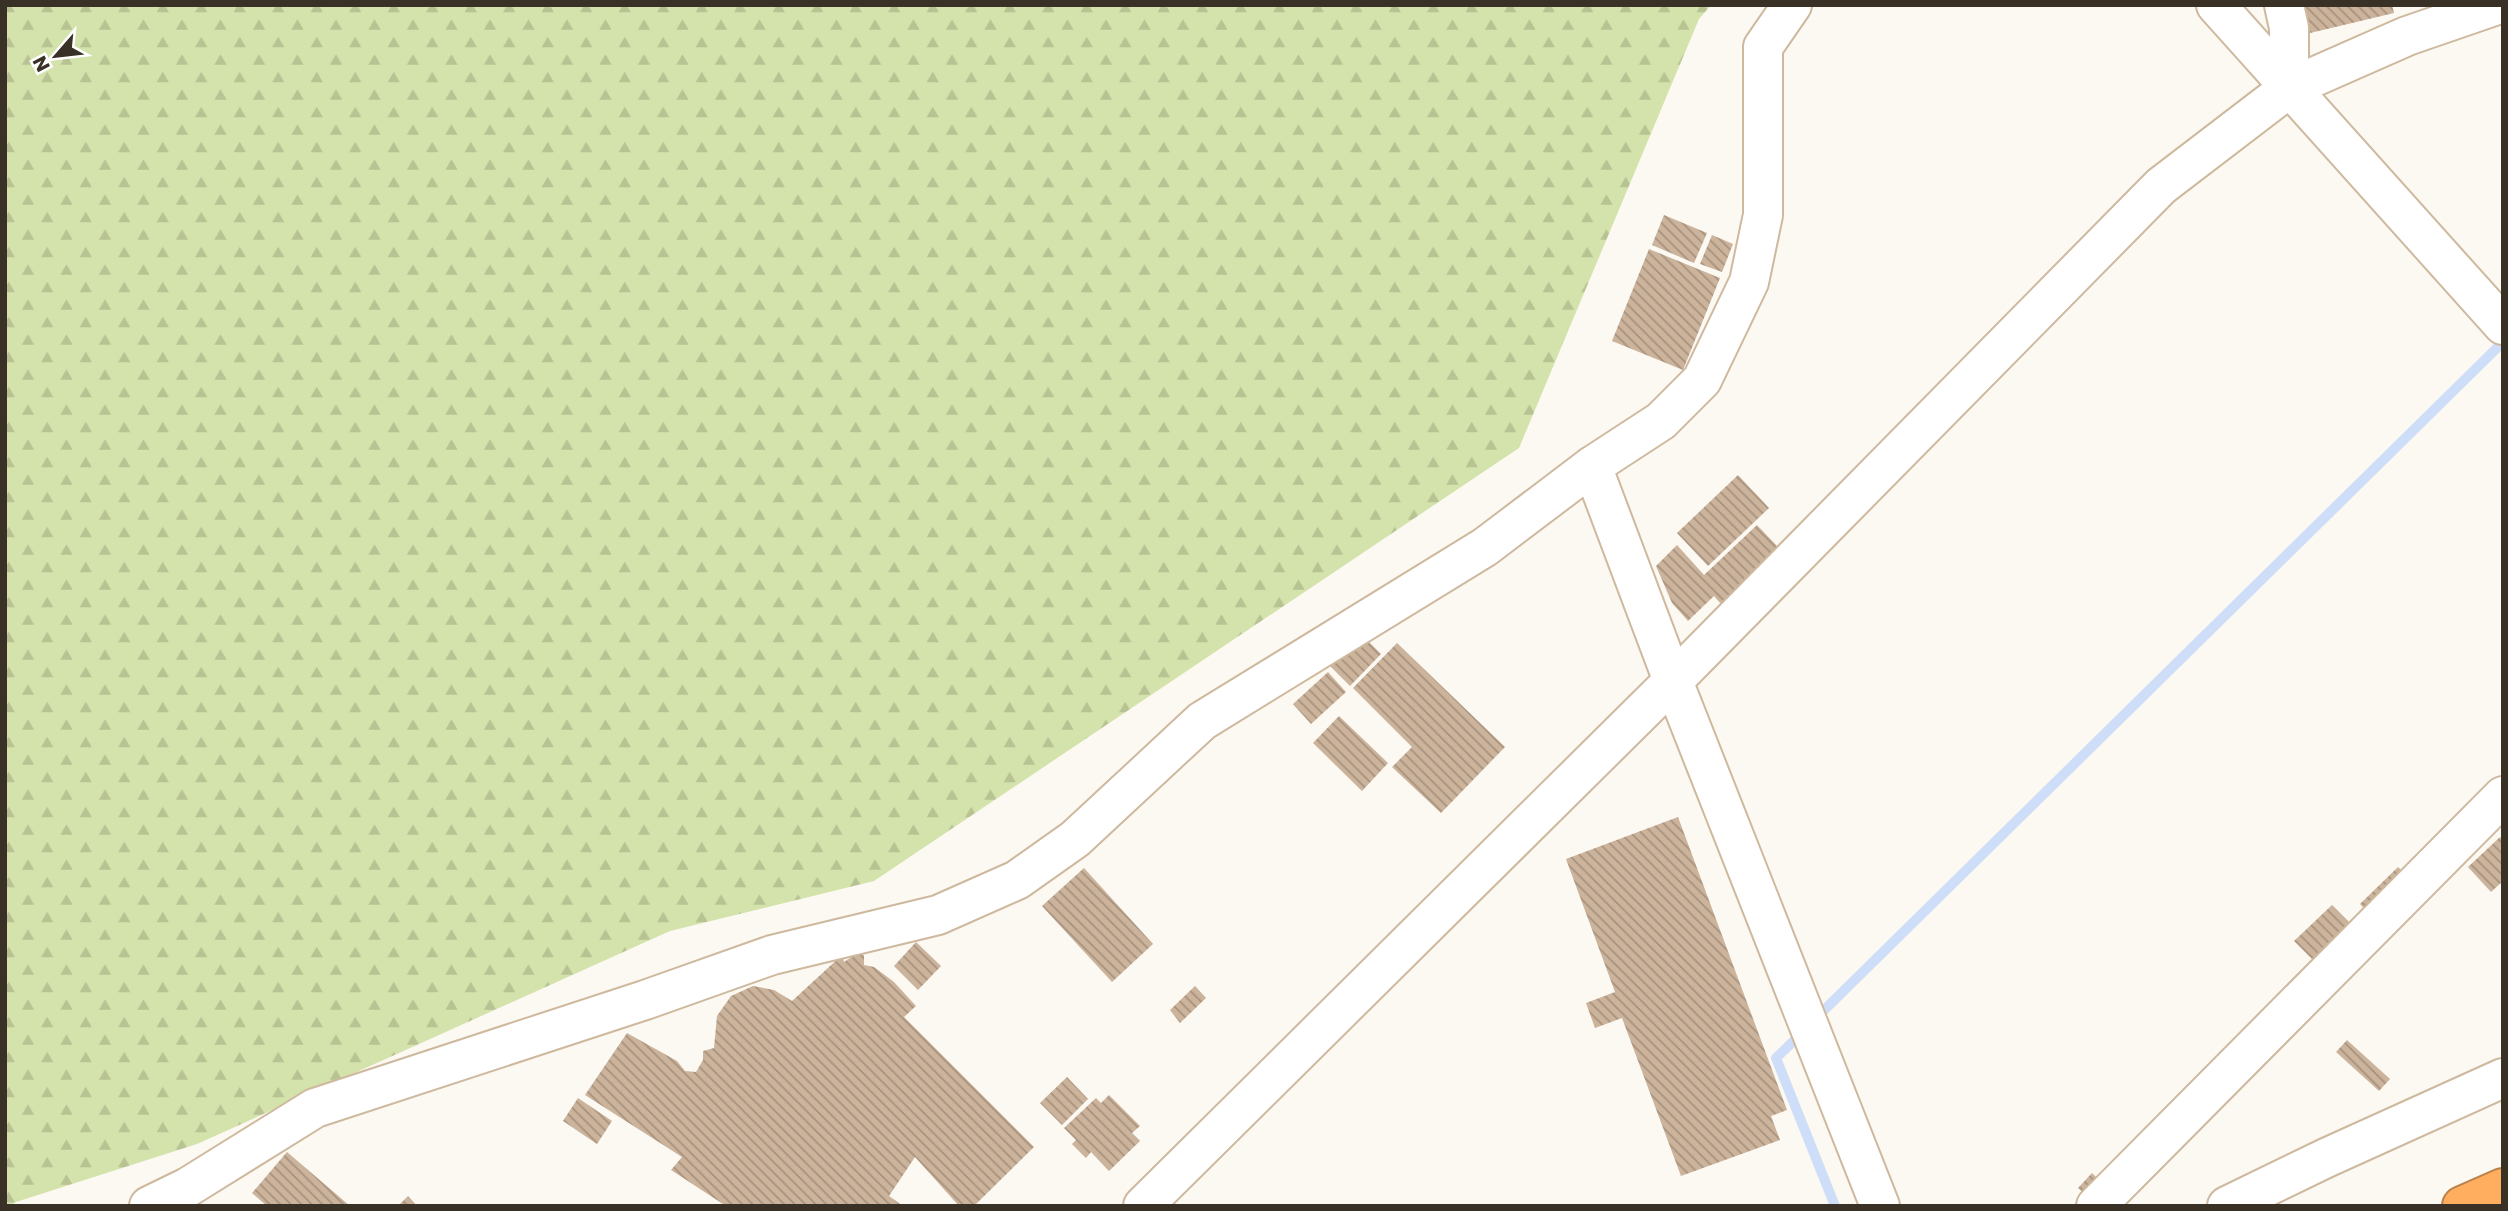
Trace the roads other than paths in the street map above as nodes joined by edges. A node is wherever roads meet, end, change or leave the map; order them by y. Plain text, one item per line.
1 (1793, 5) edge
2 (2216, 5) edge
3 (2284, 5) edge
4 (2497, 5) edge
5 (2290, 88) junction
6 (2503, 325) edge
7 (1591, 466) junction
8 (1673, 681) junction
9 (2503, 796) edge
10 (2503, 1078) edge
11 (2503, 1188) edge
12 (198, 1196) edge
13 (149, 1206) edge
14 (1143, 1206) edge
15 (1880, 1206) edge
16 (2096, 1206) edge
17 (2227, 1206) edge
18 (2462, 1206) edge

1 - 7 street
2 - 5 street
3 - 5 street
4 - 5 street
5 - 6 street
5 - 8 street
7 - 8 street
7 - 12 street
8 - 14 street
8 - 15 street
9 - 16 street
10 - 17 street
11 - 18 highway
12 - 13 street

